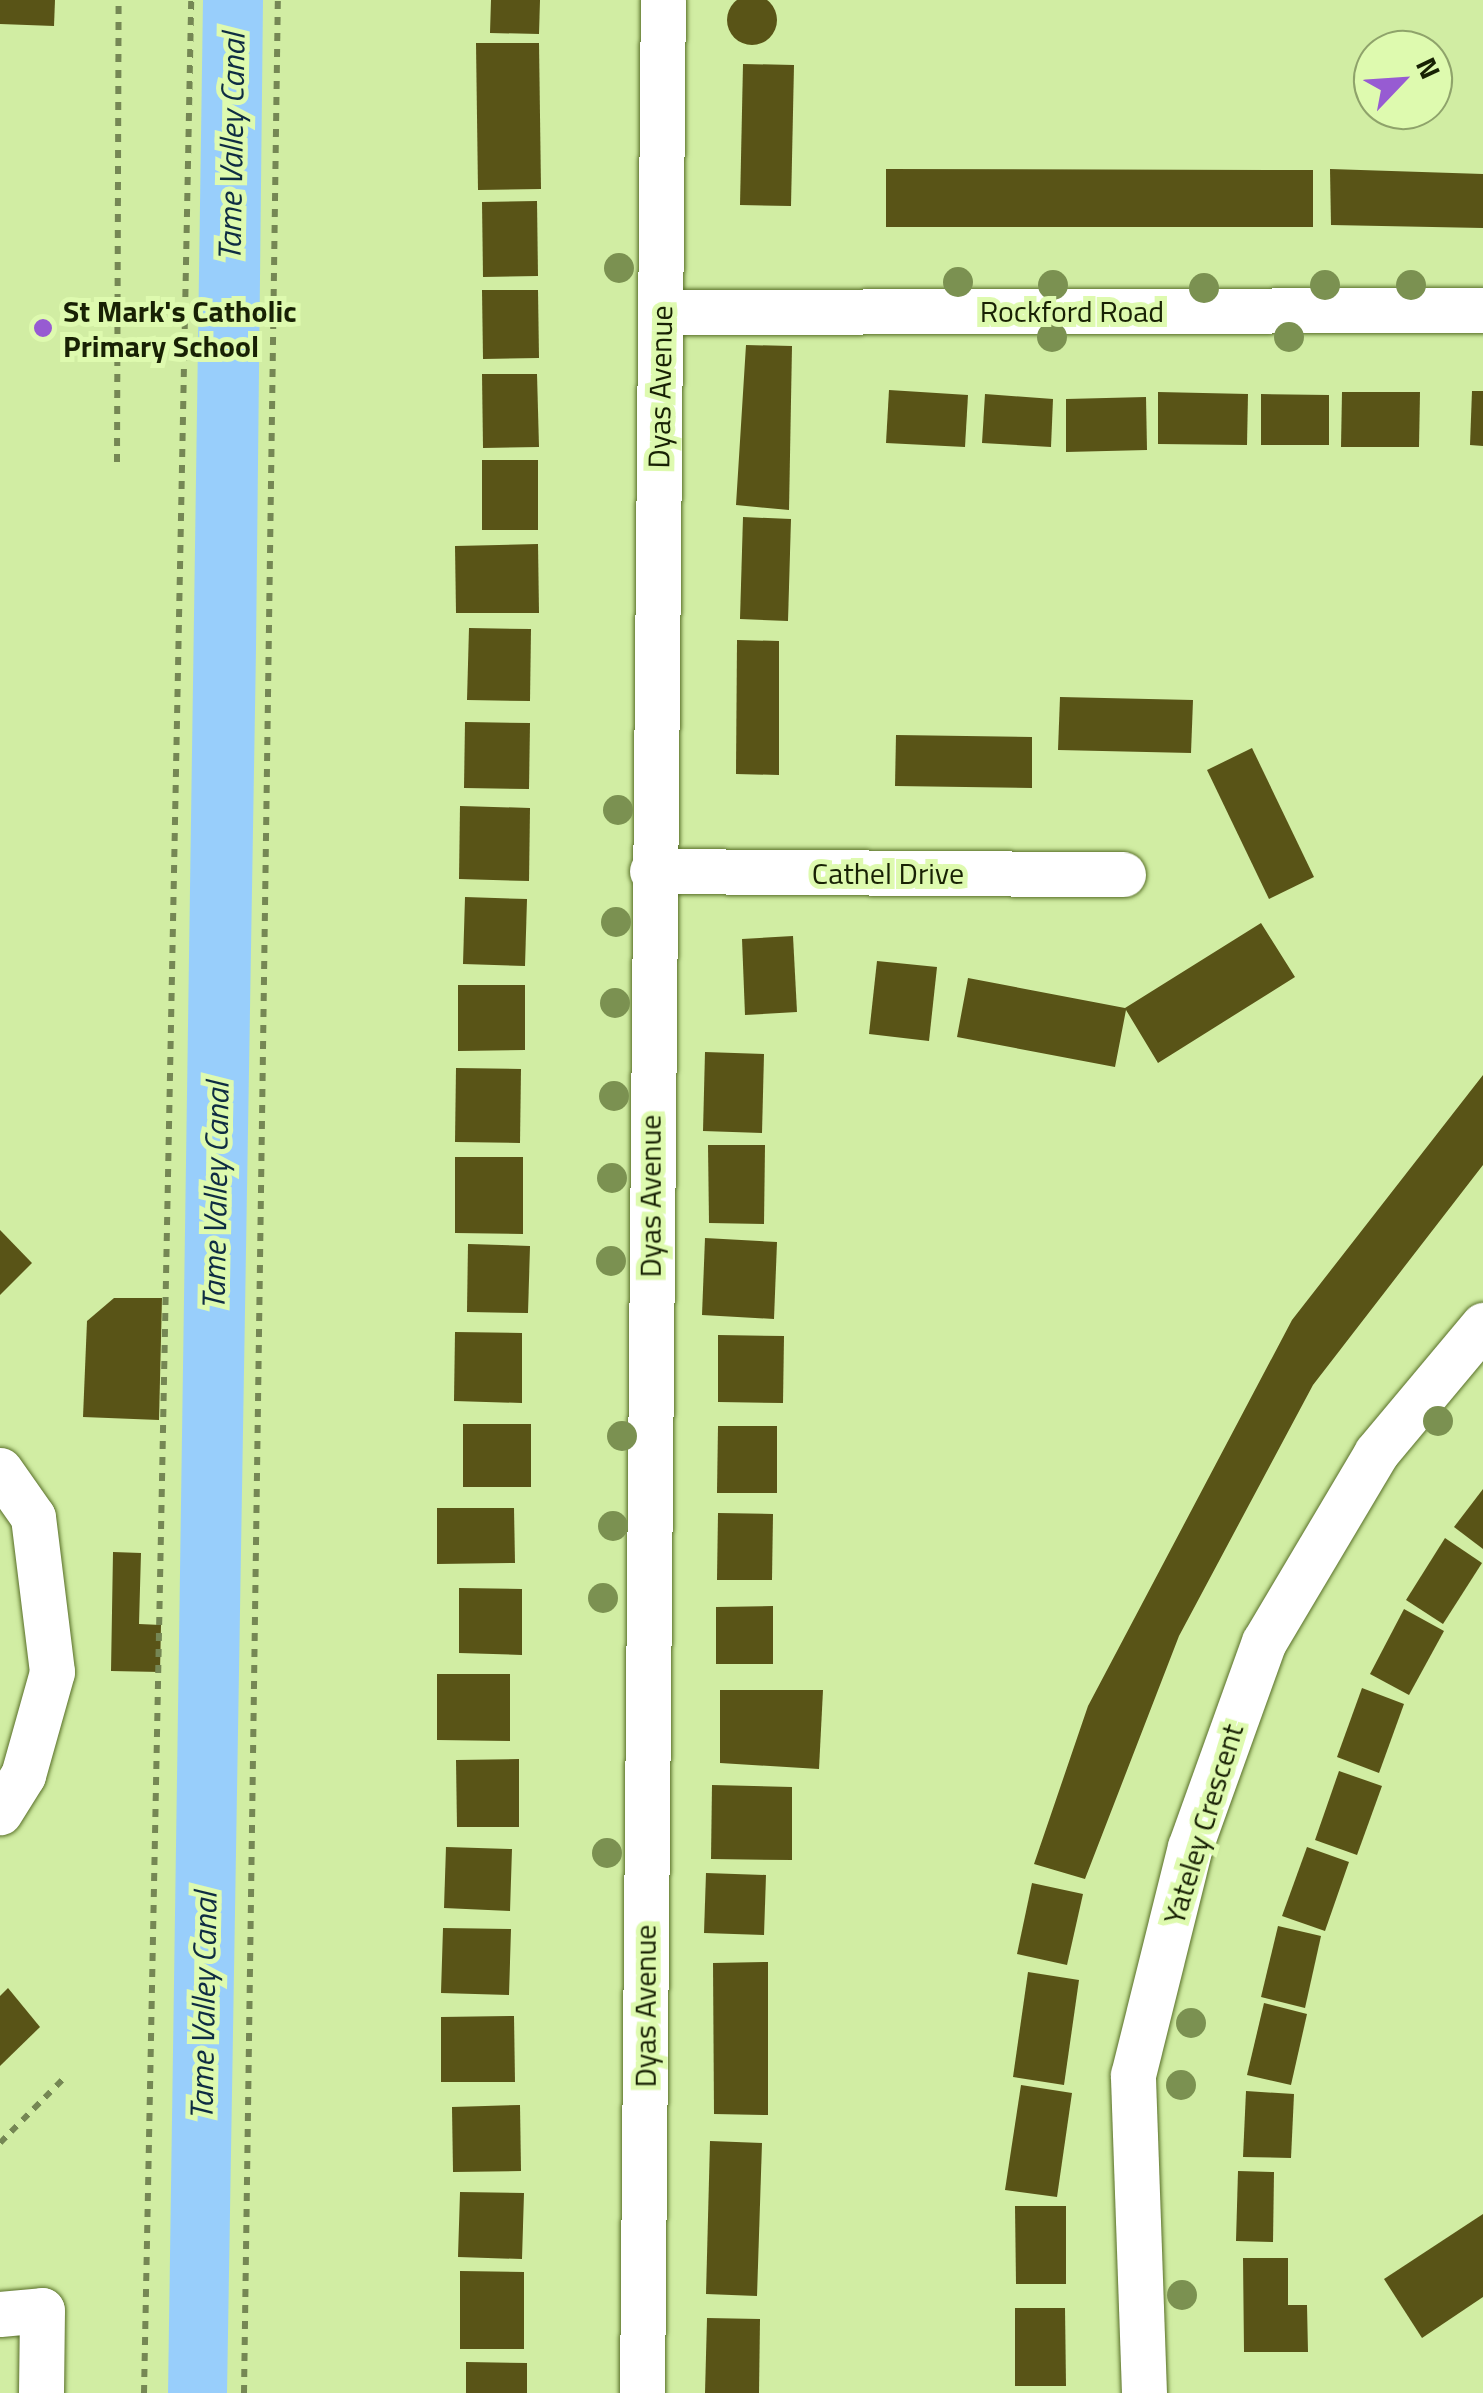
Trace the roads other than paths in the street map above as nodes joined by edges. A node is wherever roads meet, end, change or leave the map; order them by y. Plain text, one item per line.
1 (663, 0) edge
2 (1483, 310) edge
3 (661, 312) junction
4 (652, 871) junction
5 (1124, 874) dead end
6 (1483, 1325) edge
7 (0, 1470) edge
8 (0, 1812) edge
9 (0, 2314) edge
10 (41, 2393) edge
11 (642, 2393) edge
12 (1144, 2393) edge

1 - 3 street, Dyas Avenue
2 - 3 street, Rockford Road
3 - 4 street, Dyas Avenue
4 - 5 street, Cathel Drive
4 - 11 street, Dyas Avenue
6 - 12 street, Yateley Crescent
7 - 8 street
9 - 10 street

